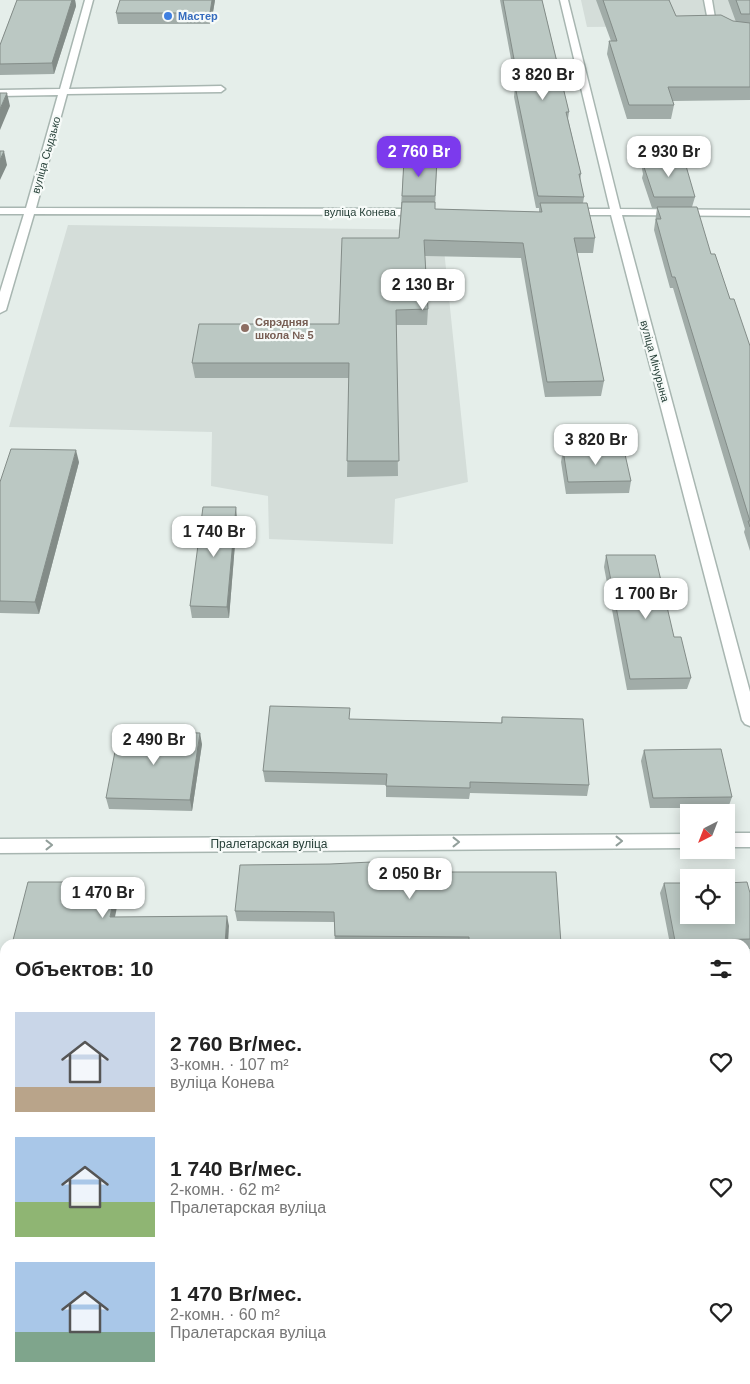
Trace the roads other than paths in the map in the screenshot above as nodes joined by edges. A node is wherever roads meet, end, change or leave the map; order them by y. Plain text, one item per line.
1 (90, 0) edge
2 (564, 0) edge
3 (708, 0) edge
4 (750, 32) edge
5 (222, 89) dead end
6 (64, 92) junction
7 (0, 93) edge
8 (0, 211) edge
9 (30, 211) junction
10 (428, 212) edge
11 (557, 212) edge
12 (616, 213) junction
13 (750, 213) edge
14 (0, 310) edge
15 (750, 720) edge
16 (735, 840) edge
17 (750, 840) edge
18 (680, 841) edge
19 (0, 846) edge

1 - 6 street, вуліца Сыдзько
2 - 12 street, вуліца Мічурына
3 - 4 street
5 - 6 street
6 - 7 street
6 - 9 street, вуліца Сыдзько
8 - 9 street, вуліца Конева
9 - 10 street, вуліца Конева
9 - 14 street, вуліца Сыдзько
11 - 12 street
12 - 13 street
12 - 15 street, вуліца Мічурына
16 - 17 street
19 -> 18 street, Пралетарская вуліца

